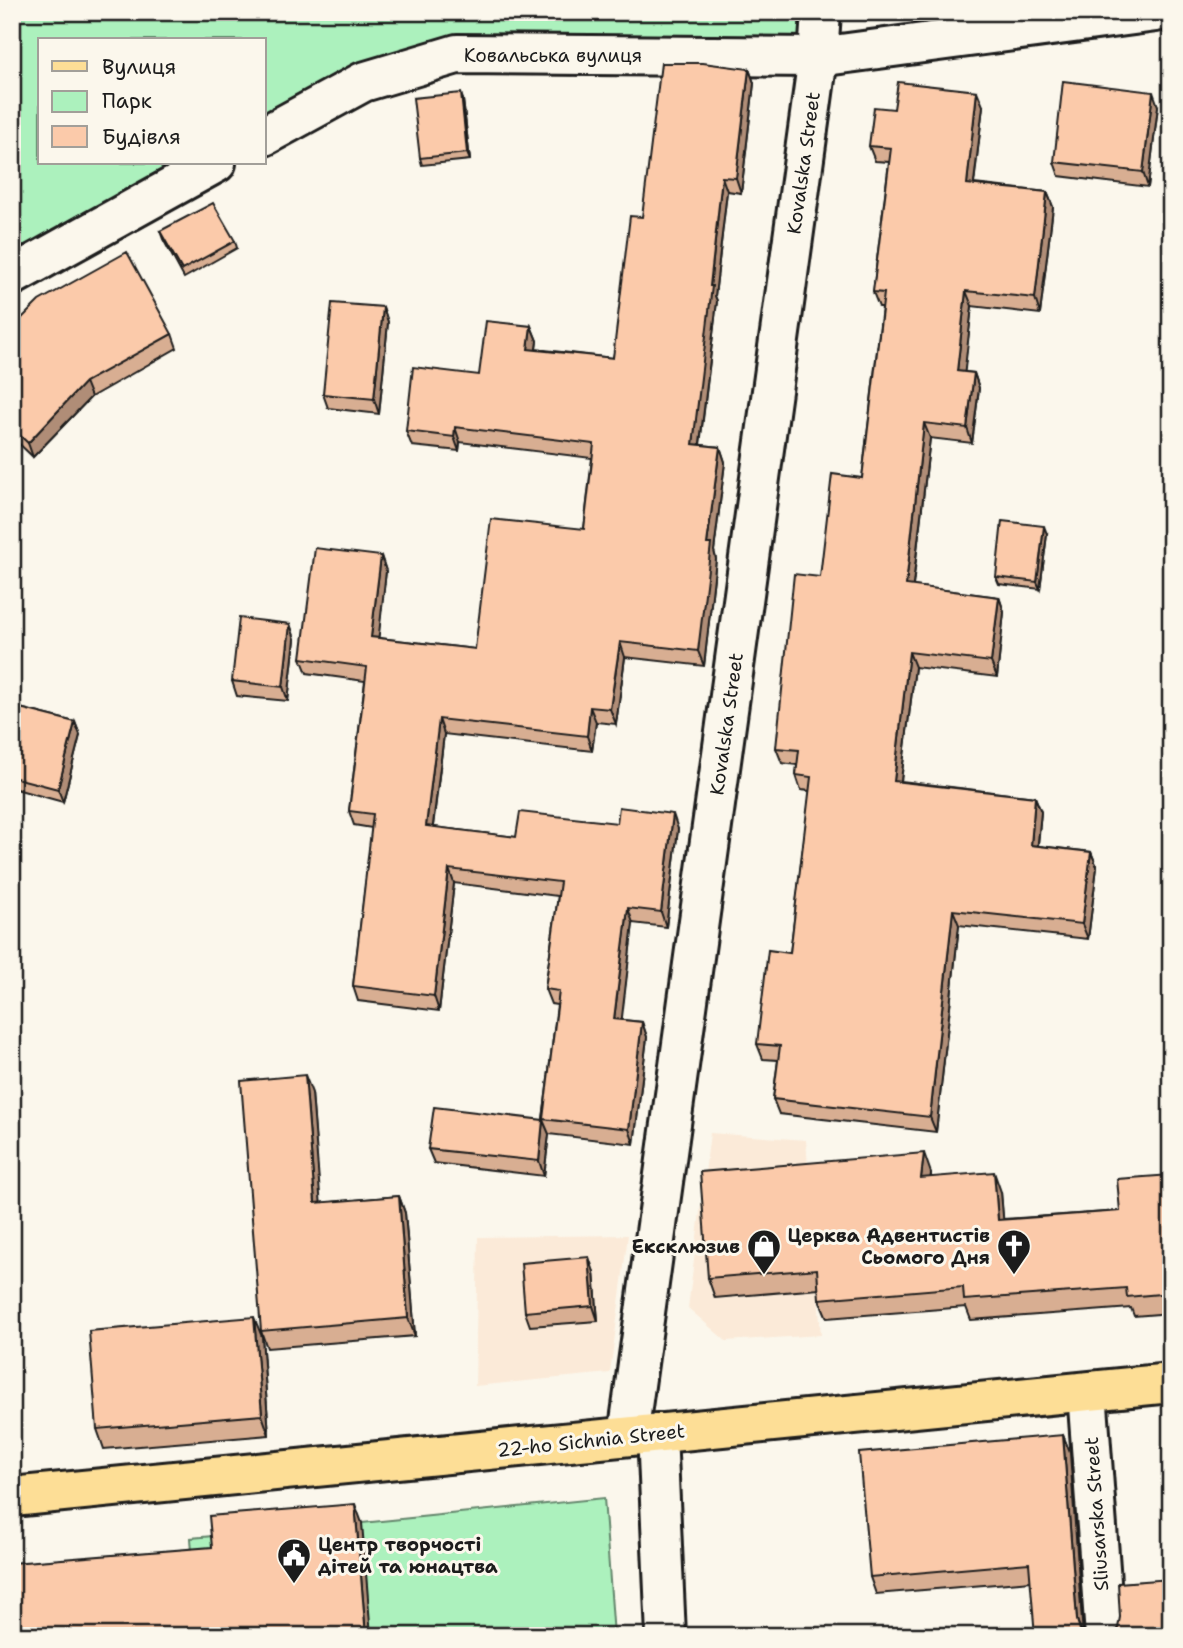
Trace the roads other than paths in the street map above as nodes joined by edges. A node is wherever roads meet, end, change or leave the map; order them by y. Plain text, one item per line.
1 (821, 12) edge
2 (1156, 12) edge
3 (818, 57) junction
4 (266, 135) edge
5 (214, 164) edge
6 (12, 276) edge
7 (1171, 1384) edge
8 (1087, 1392) junction
9 (643, 1435) junction
10 (12, 1497) edge
11 (666, 1636) edge
12 (1105, 1636) edge

1 - 3 street, Kovalska Street
2 - 3 street, Ковальська вулиця
3 - 4 street, Ковальська вулиця
3 - 9 street, Kovalska Street
5 - 6 street
7 - 8 main road, 22-ho Sichnia Street
8 - 9 main road, 22-ho Sichnia Street
8 - 12 street, Sliusarska Street
9 - 10 main road, 22-ho Sichnia Street
9 - 11 street, Kovalska Street

